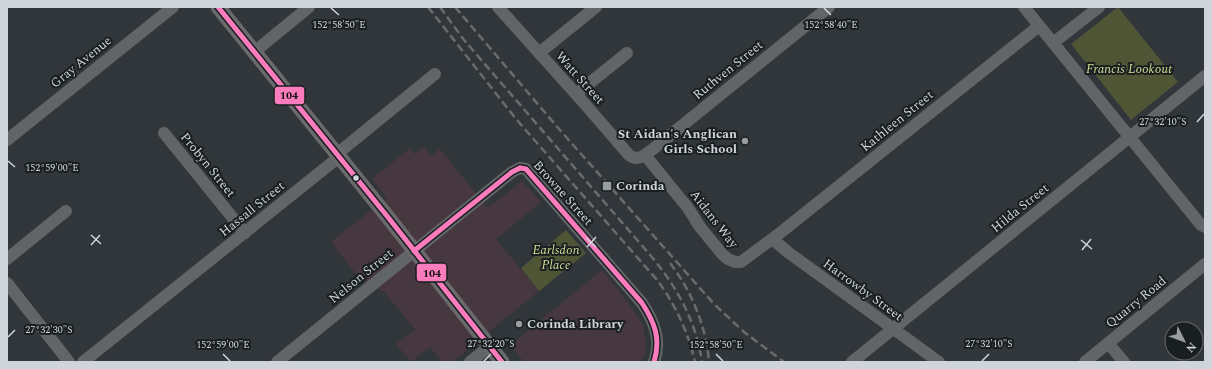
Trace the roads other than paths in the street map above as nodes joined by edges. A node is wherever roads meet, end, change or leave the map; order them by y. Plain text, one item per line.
1 (173, 7) edge
2 (218, 7) edge
3 (309, 7) edge
4 (498, 7) edge
5 (596, 7) edge
6 (829, 7) edge
7 (1024, 7) edge
8 (1099, 7) edge
9 (1040, 26) junction
10 (1053, 43) junction
11 (254, 52) junction
12 (539, 53) junction
13 (627, 53) dead end
14 (435, 74) dead end
15 (1205, 76) edge
16 (576, 94) junction
17 (164, 133) dead end
18 (1130, 137) junction
19 (7, 140) edge
20 (645, 155) junction
21 (338, 156) junction
22 (520, 168) joint
23 (66, 211) dead end
24 (1205, 227) edge
25 (245, 233) junction
26 (772, 239) junction
27 (414, 251) junction
28 (7, 259) edge
29 (1205, 264) edge
30 (7, 283) edge
31 (893, 328) junction
32 (1108, 343) junction
33 (490, 346) junction
34 (655, 360) edge
35 (69, 362) edge
36 (83, 362) edge
37 (277, 362) edge
38 (470, 362) edge
39 (502, 362) edge
40 (852, 362) edge
41 (939, 362) edge
42 (1085, 362) edge
43 (1124, 362) edge

1 - 19 street, Gray Avenue
2 - 11 main road
3 - 11 street
4 - 12 street, Watt Street
5 - 12 street
6 - 20 street, Ruthven Street
7 - 9 street
8 - 10 street
9 - 10 street
9 - 26 street, Kathleen Street
10 - 18 street
11 - 21 main road
12 - 16 street, Watt Street
13 - 16 street
14 - 21 street, Hassall Street
15 - 18 street, Hilda Street
16 - 20 street, Watt Street
17 - 25 street, Probyn Street
18 - 24 street
18 - 31 street, Hilda Street
20 - 26 street, Aidans Way
21 - 25 street, Hassall Street
21 - 27 main road
22 - 27 street, Nelson Street
22 - 34 street, Browne Street
23 - 28 street
25 - 36 street, Hassall Street
26 - 31 street, Harrowby Street
27 - 33 main road
27 - 37 street, Nelson Street
29 - 32 street, Quarry Road
30 - 35 street
31 - 40 street, Hilda Street
31 - 41 street, Harrowby Street
32 - 42 street, Quarry Road
32 - 43 street
33 - 38 street
33 - 39 main road

